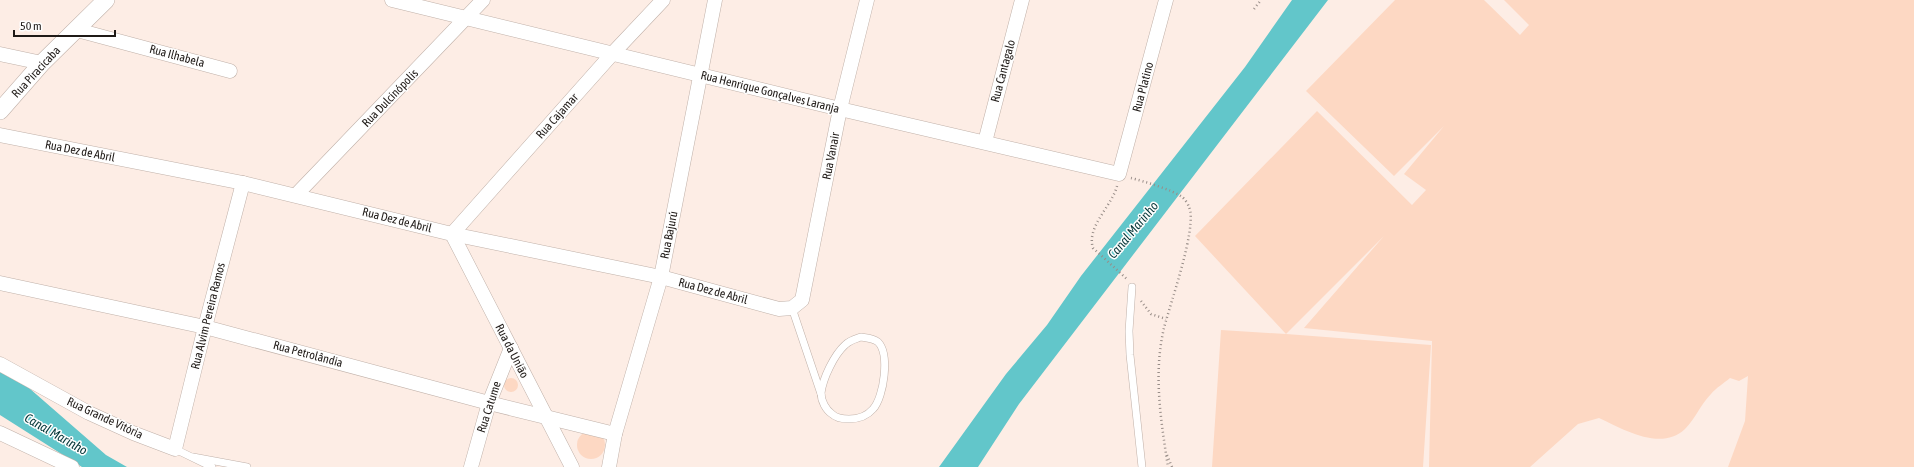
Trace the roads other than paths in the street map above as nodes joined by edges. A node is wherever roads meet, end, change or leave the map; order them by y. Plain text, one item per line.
1 (106, 0) edge
2 (392, 0) edge
3 (483, 0) edge
4 (663, 0) edge
5 (715, 0) edge
6 (867, 0) edge
7 (1022, 0) edge
8 (1166, 0) edge
9 (466, 18) junction
10 (77, 30) junction
11 (613, 53) junction
12 (0, 54) edge
13 (42, 63) junction
14 (230, 71) dead end
15 (700, 74) junction
16 (840, 109) junction
17 (0, 111) edge
18 (0, 135) edge
19 (985, 142) junction
20 (1119, 174) joint
21 (243, 183) junction
22 (296, 196) junction
23 (452, 234) junction
24 (660, 277) junction
25 (0, 283) edge
26 (1132, 287) dead end
27 (792, 308) junction
28 (205, 327) junction
29 (511, 348) junction
30 (0, 364) edge
31 (821, 394) junction
32 (489, 403) junction
33 (547, 418) junction
34 (0, 433) edge
35 (615, 434) junction
36 (175, 449) junction
37 (193, 457) junction
38 (72, 467) edge
39 (212, 467) edge
40 (246, 467) edge
41 (471, 467) edge
42 (572, 467) edge
43 (609, 467) edge
44 (1142, 467) edge

1 - 10 street, Rua Piracicaba
2 - 9 street, Rua Henrique Gonçalves Laranja
3 - 9 street, Rua Dulcinópolis
4 - 11 street, Rua Cajamar
5 - 15 street, Rua Bajurú
6 - 16 street, Rua Vanair
7 - 19 street, Rua Cantagalo
8 - 20 street, Rua Platino
9 - 11 street, Rua Henrique Gonçalves Laranja
9 - 22 street, Rua Dulcinópolis
10 - 13 street, Rua Piracicaba
10 - 14 street, Rua Ilhabela
11 - 15 street, Rua Henrique Gonçalves Laranja
11 - 23 street, Rua Cajamar
12 - 13 street
13 - 17 street, Rua Piracicaba
15 - 16 street, Rua Henrique Gonçalves Laranja
15 - 24 street, Rua Bajurú
16 - 19 street, Rua Henrique Gonçalves Laranja
16 - 27 street, Rua Vanair
18 - 21 street, Rua Dez de Abril
19 - 20 street, Rua Henrique Gonçalves Laranja
21 - 22 street, Rua Dez de Abril
21 - 28 street, Rua Alvim Pereira Ramos
22 - 23 street, Rua Dez de Abril
23 - 24 street, Rua Dez de Abril
23 - 29 street, Rua da União
24 - 27 street, Rua Dez de Abril
24 - 35 street, Rua Bajurú
25 - 28 street, Rua Petrolândia
26 - 44 lane
27 - 31 lane
28 - 32 street, Rua Petrolândia
28 - 36 street, Rua Alvim Pereira Ramos
29 - 32 street, Rua Catume
29 - 33 street, Rua da União
30 - 36 street, Rua Grande Vitória
31 - 31 lane
32 - 33 street, Rua Petrolândia
32 - 41 street, Rua Catume
33 - 35 street, Rua Petrolândia
33 - 42 street, Rua da União
34 - 38 street
35 - 43 street, Rua Bajurú
36 - 37 lane, Rua Grande Vitória
37 - 39 lane, Rua Grande Vitória
37 - 40 lane

